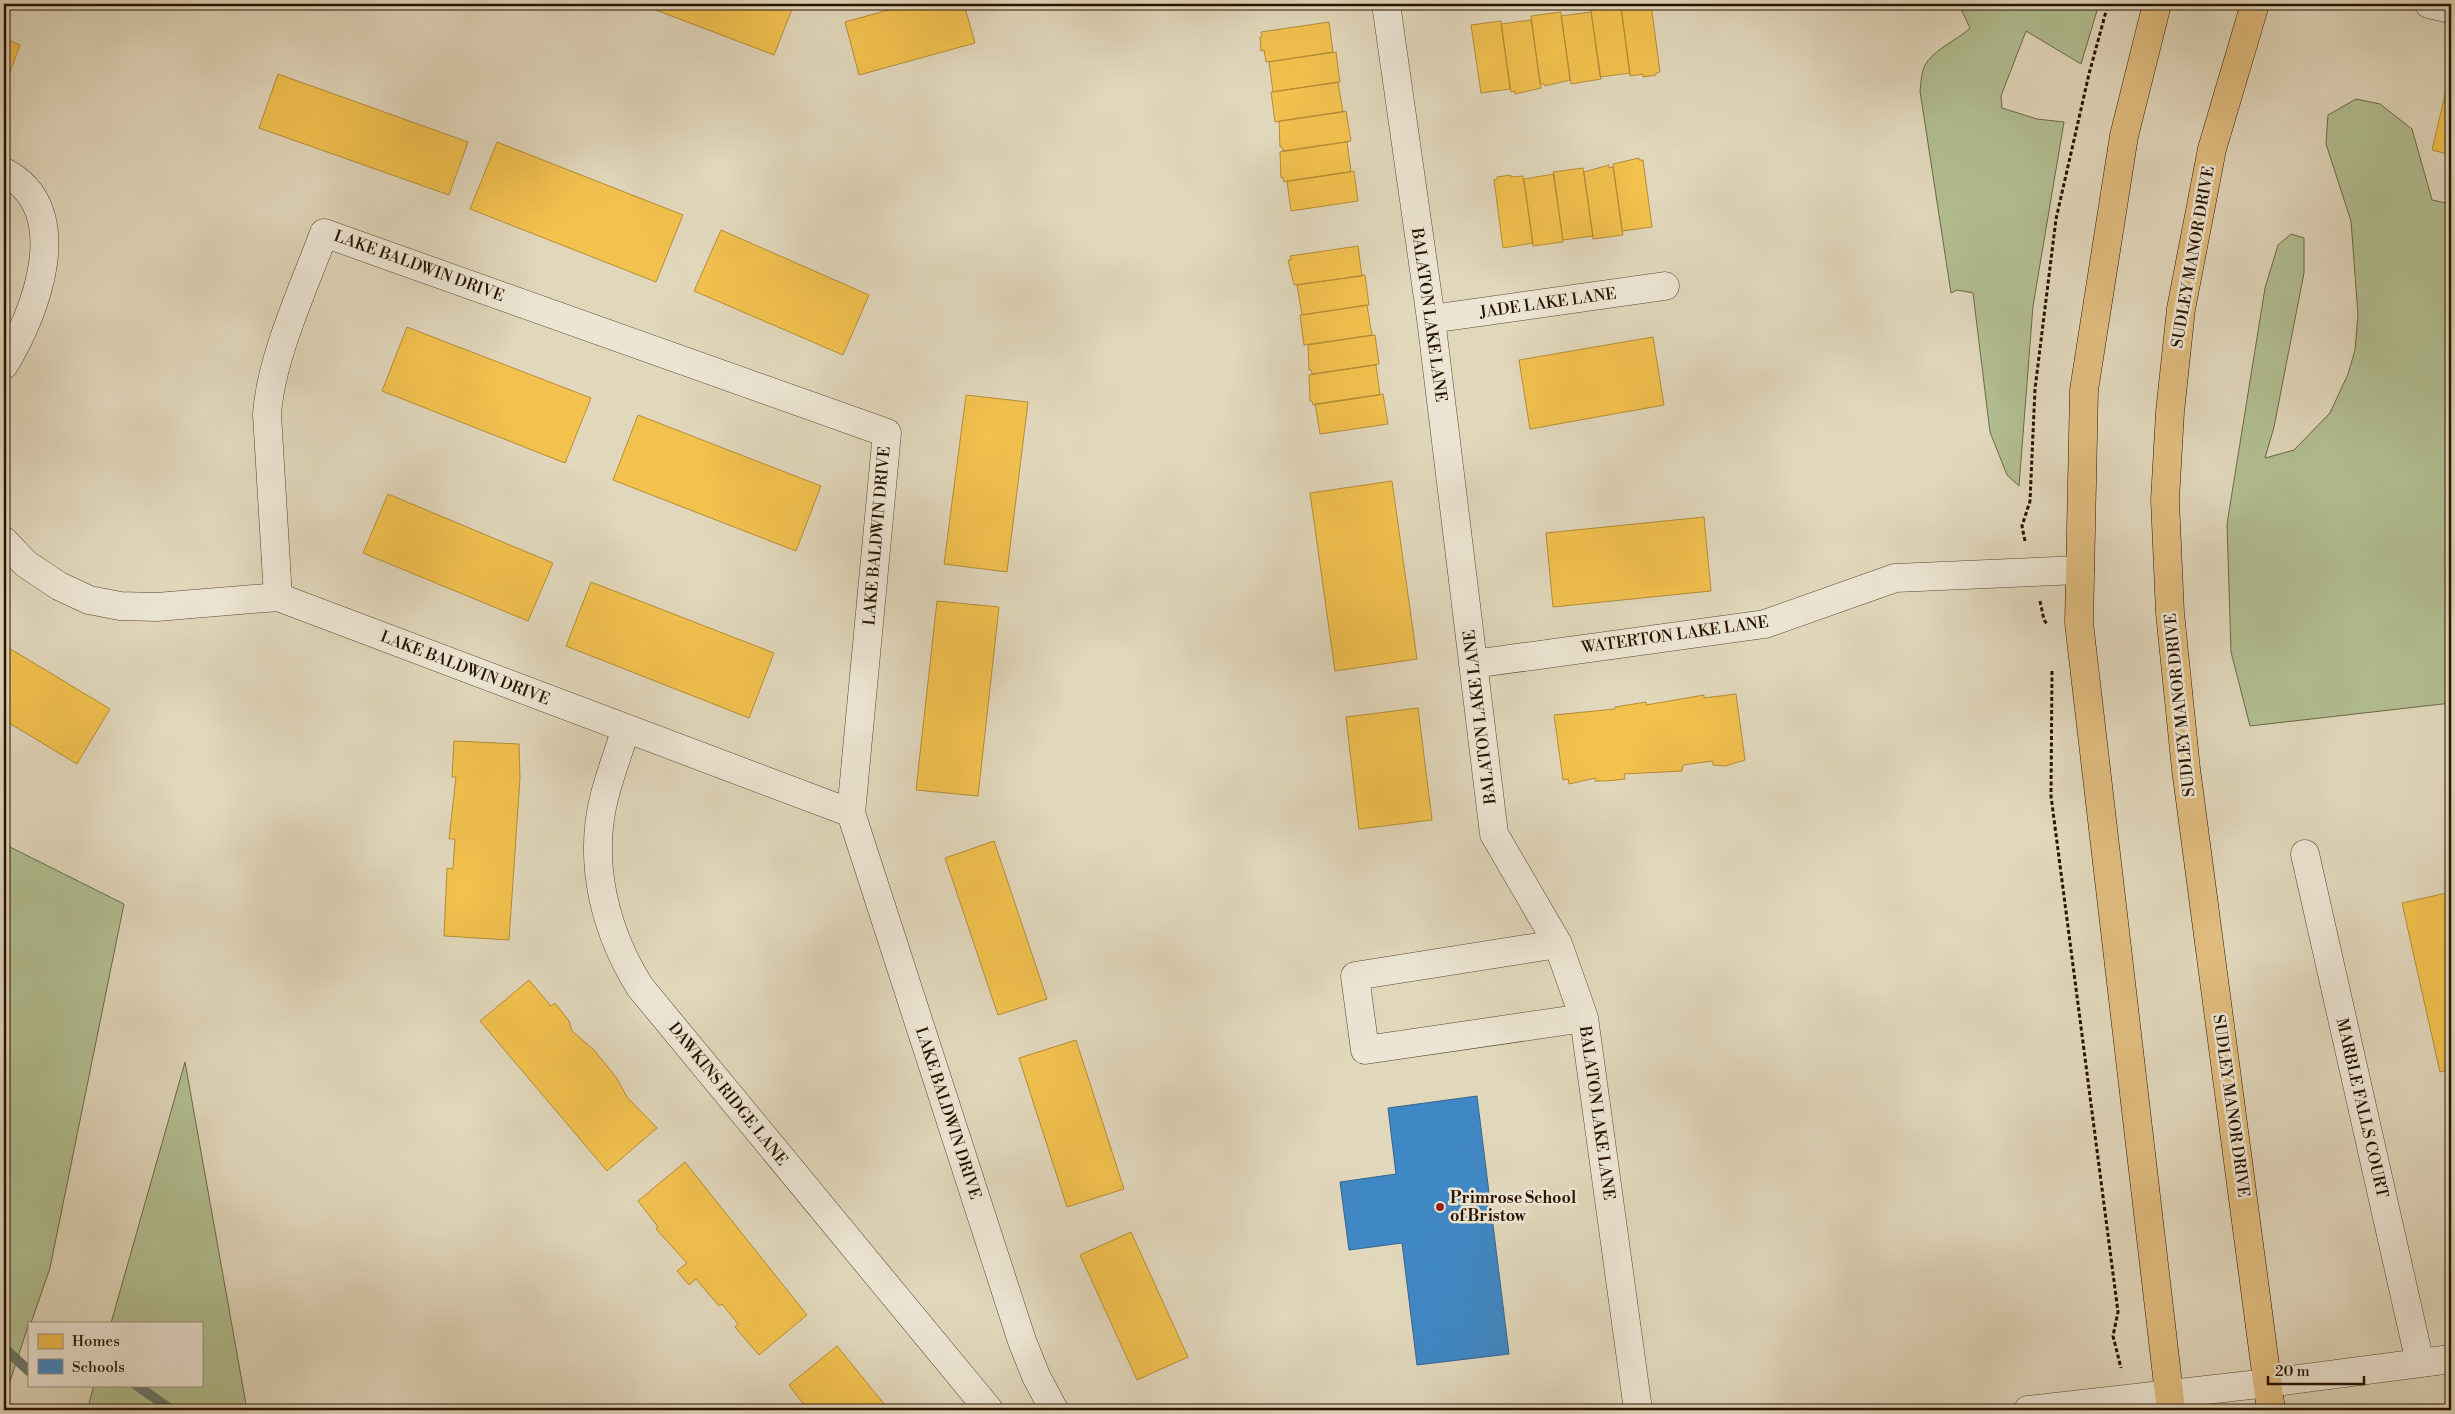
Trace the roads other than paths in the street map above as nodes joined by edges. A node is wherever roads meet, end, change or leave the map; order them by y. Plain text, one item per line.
1 (1386, 4) edge
2 (2157, 4) edge
3 (2255, 4) edge
4 (2429, 4) edge
5 (2451, 9) edge
6 (4, 172) edge
7 (1665, 286) dead end
8 (1431, 319) junction
9 (4, 365) edge
10 (4, 541) edge
11 (2080, 570) junction
12 (278, 598) junction
13 (1473, 664) junction
14 (626, 728) junction
15 (851, 813) junction
16 (2304, 854) dead end
17 (1558, 944) junction
18 (1584, 1018) junction
19 (2451, 1359) edge
20 (2420, 1363) junction
21 (2268, 1384) junction
22 (2170, 1402) edge
23 (989, 1410) edge
24 (1054, 1410) edge
25 (1638, 1410) edge
26 (2028, 1410) edge
27 (2272, 1410) edge

1 - 8 street, BALATON LAKE LANE
2 - 11 main road
3 - 21 main road, SUDLEY MANOR DRIVE
4 - 5 street
6 - 9 street
7 - 8 street, JADE LAKE LANE
8 - 13 street, BALATON LAKE LANE
10 - 12 street
11 - 13 street, WATERTON LAKE LANE
11 - 22 main road
12 - 14 street, LAKE BALDWIN DRIVE
12 - 15 street, LAKE BALDWIN DRIVE
13 - 17 street, BALATON LAKE LANE
14 - 15 street, LAKE BALDWIN DRIVE
14 - 23 street, DAWKINS RIDGE LANE
15 - 24 street, LAKE BALDWIN DRIVE
16 - 20 street, MARBLE FALLS COURT
17 - 18 street, BALATON LAKE LANE
17 - 18 street
18 - 25 street, BALATON LAKE LANE
19 - 20 street
20 - 21 street
21 - 22 street
21 - 27 main road, SUDLEY MANOR DRIVE
22 - 26 street

